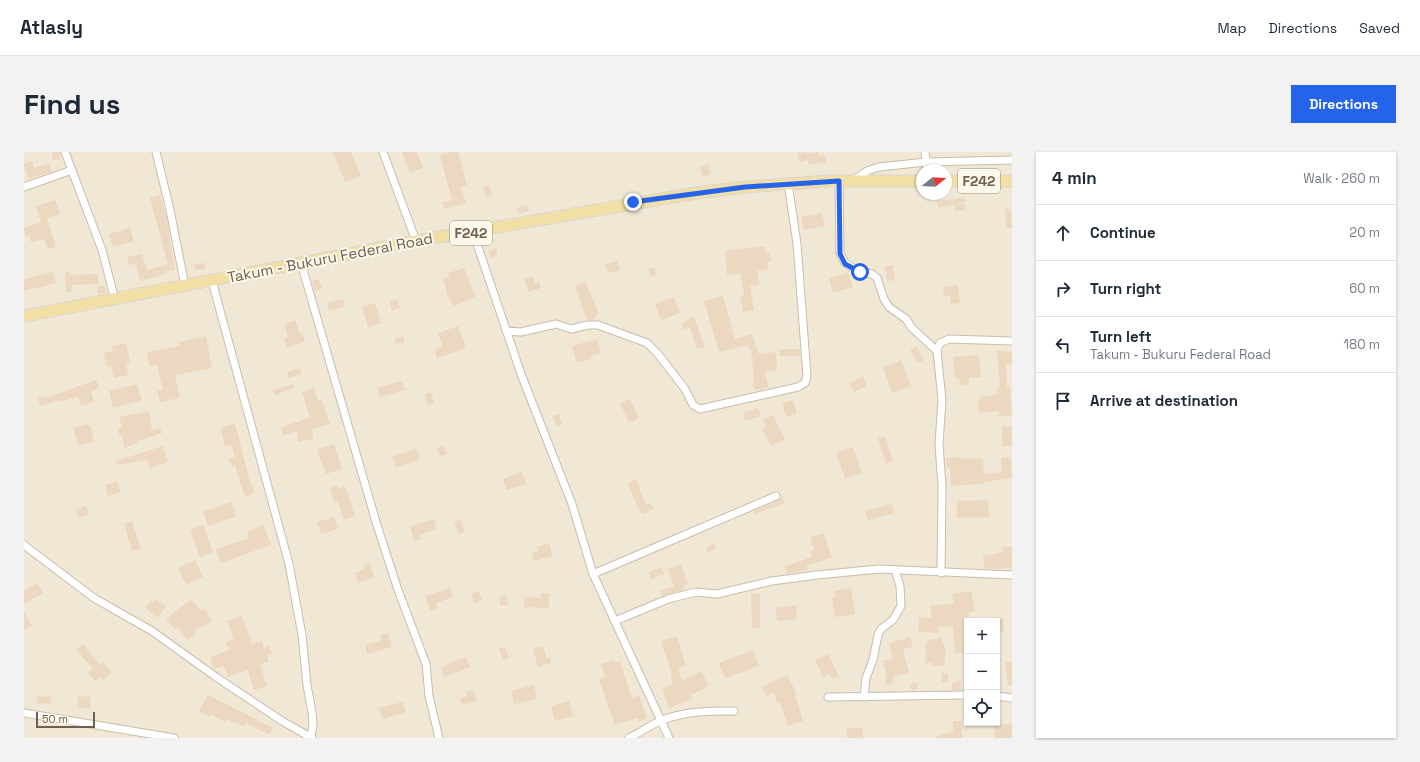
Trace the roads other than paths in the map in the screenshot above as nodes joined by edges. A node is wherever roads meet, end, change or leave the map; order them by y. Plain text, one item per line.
1 (65, 152) edge
2 (156, 152) edge
3 (383, 152) edge
4 (925, 152) edge
5 (1012, 160) edge
6 (926, 162) junction
7 (72, 170) junction
8 (839, 181) junction
9 (853, 181) junction
10 (916, 181) edge
11 (952, 181) edge
12 (1012, 181) edge
13 (788, 183) junction
14 (24, 186) edge
15 (473, 232) junction
16 (416, 242) junction
17 (301, 263) junction
18 (212, 281) junction
19 (185, 286) junction
20 (115, 300) junction
21 (24, 316) edge
22 (506, 330) junction
23 (1012, 341) edge
24 (937, 351) junction
25 (776, 496) dead end
26 (24, 545) edge
27 (895, 570) junction
28 (941, 573) junction
29 (593, 574) junction
30 (1012, 575) edge
31 (615, 621) junction
32 (964, 695) edge
33 (1000, 696) edge
34 (828, 697) dead end
35 (864, 697) junction
36 (1012, 698) edge
37 (734, 712) dead end
38 (24, 713) edge
39 (660, 721) junction
40 (174, 738) edge
41 (311, 738) edge
42 (439, 738) edge
43 (629, 738) edge
44 (669, 738) edge

1 - 7 street
2 - 19 street
3 - 16 street
4 - 6 street
5 - 6 street
6 - 9 street
7 - 14 street
7 - 20 street
8 - 9 main road, Takum - Bukuru Federal Road / F242
8 - 13 main road, Takum - Bukuru Federal Road / F242
8 - 24 street
9 - 10 main road, Takum - Bukuru Federal Road / F242
11 - 12 main road, F242
13 - 15 main road, Takum - Bukuru Federal Road / F242
13 - 22 street
15 - 16 main road, Takum - Bukuru Federal Road / F242
15 - 22 street
16 - 17 main road, Takum - Bukuru Federal Road / F242
17 - 18 main road, Takum - Bukuru Federal Road / F242
17 - 42 street
18 - 19 main road, Takum - Bukuru Federal Road / F242
18 - 41 street
19 - 20 main road, Takum - Bukuru Federal Road / F242
20 - 21 main road, Takum - Bukuru Federal Road / F242
22 - 29 street
23 - 24 street
24 - 28 street
25 - 29 street
26 - 41 street
27 - 28 street
27 - 31 street
27 - 35 street
28 - 30 street
29 - 31 street
31 - 39 street
32 - 35 street
33 - 36 street
34 - 35 street
37 - 39 street
38 - 40 street
39 - 43 street
39 - 44 street

